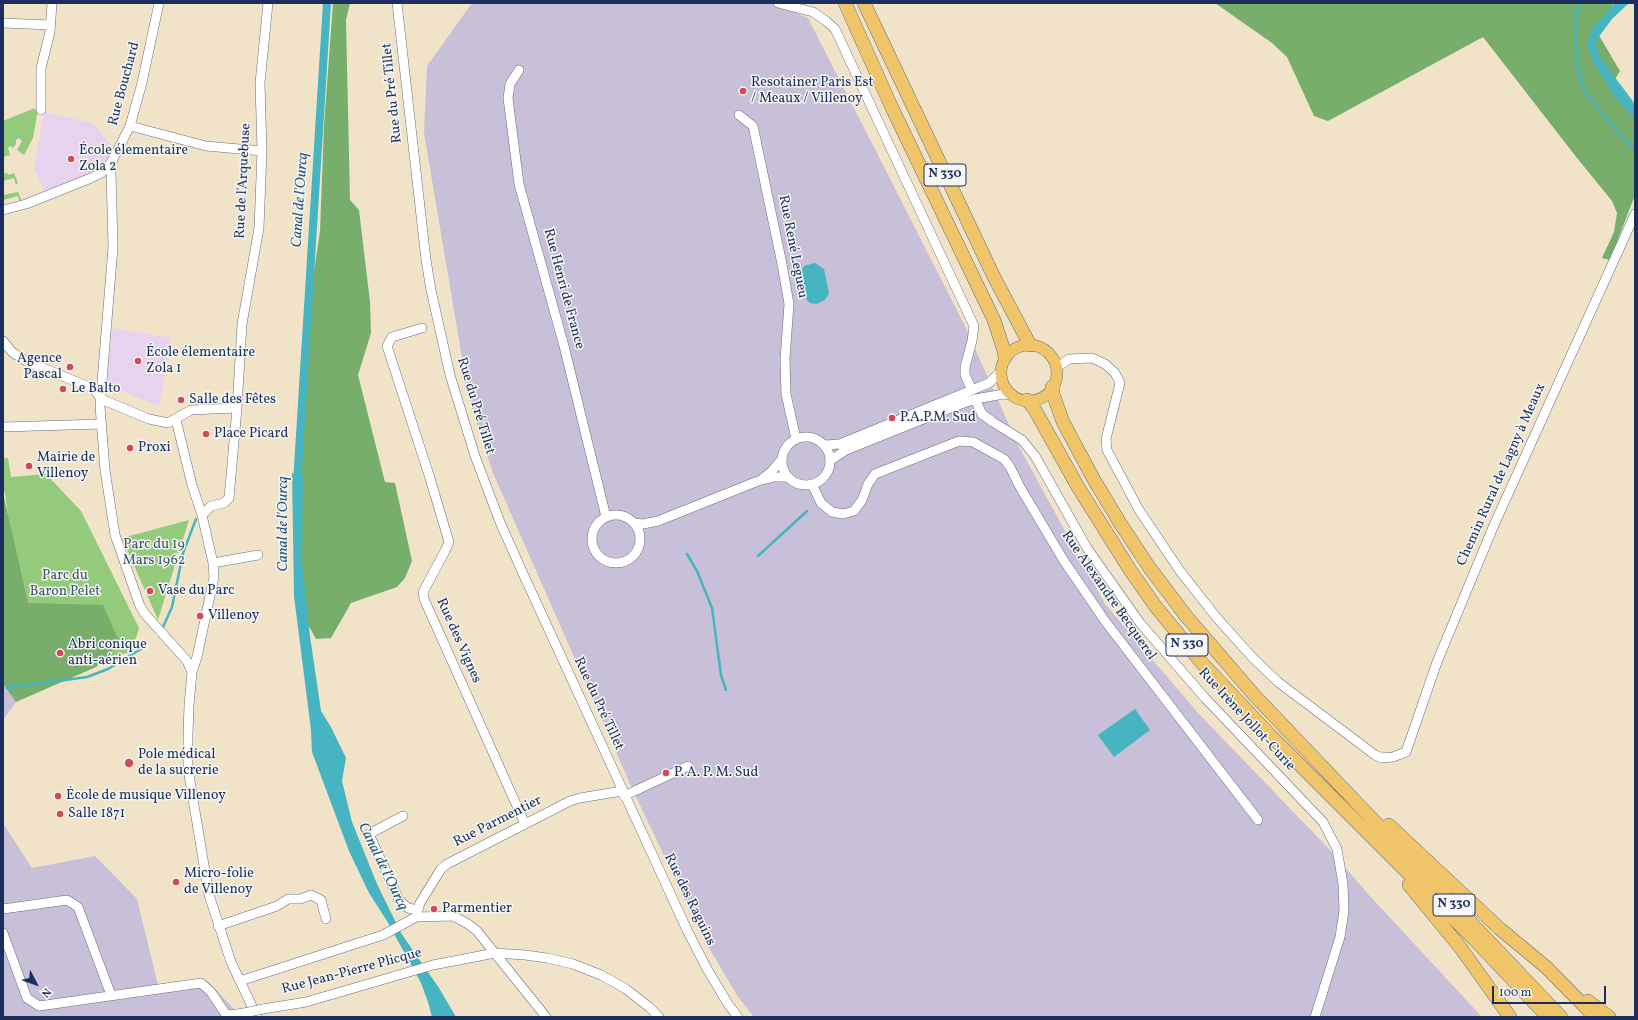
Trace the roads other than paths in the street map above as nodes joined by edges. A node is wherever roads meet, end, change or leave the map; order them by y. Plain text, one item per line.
1 (52, 3) edge
2 (159, 3) edge
3 (268, 3) edge
4 (397, 3) edge
5 (778, 3) edge
6 (845, 3) edge
7 (864, 3) edge
8 (3, 22) edge
9 (50, 25) junction
10 (518, 70) dead end
11 (41, 110) dead end
12 (739, 115) dead end
13 (130, 126) junction
14 (262, 151) junction
15 (108, 168) junction
16 (3, 210) edge
17 (1635, 214) edge
18 (422, 328) dead end
19 (3, 341) edge
20 (1030, 345) junction
21 (1005, 358) junction
22 (1056, 368) junction
23 (1001, 371) junction
24 (1052, 387) junction
25 (974, 395) junction
26 (1012, 395) junction
27 (101, 399) junction
28 (1027, 400) junction
29 (237, 408) junction
30 (179, 418) junction
31 (101, 424) junction
32 (3, 427) edge
33 (796, 439) junction
34 (825, 445) junction
35 (782, 459) junction
36 (831, 460) junction
37 (788, 477) junction
38 (758, 481) junction
39 (812, 484) junction
40 (202, 516) junction
41 (606, 517) junction
42 (658, 522) junction
43 (634, 523) junction
44 (639, 536) junction
45 (258, 555) dead end
46 (213, 563) junction
47 (192, 672) junction
48 (688, 766) dead end
49 (1347, 792) junction
50 (623, 793) junction
51 (403, 816) dead end
52 (1258, 820) dead end
53 (525, 824) junction
54 (1391, 856) junction
55 (3, 909) edge
56 (414, 916) junction
57 (326, 919) dead end
58 (218, 926) junction
59 (3, 933) edge
60 (495, 953) junction
61 (1546, 967) junction
62 (240, 981) junction
63 (111, 995) junction
64 (257, 1017) edge
65 (546, 1017) edge
66 (659, 1017) edge
67 (738, 1017) edge
68 (1315, 1017) edge
69 (1510, 1017) edge
70 (1548, 1017) edge
71 (1561, 1017) edge
72 (1595, 1017) edge
73 (1609, 1017) edge

1 - 9 street
2 - 13 street, Rue Bouchard
3 - 14 street, Rue de l'Arquebuse
4 - 50 street, Rue du Pré Tillet
5 - 25 street, Rue Irène Jollot-Curie
6 - 21 highway, N 330
7 - 20 highway, N 330
8 - 9 street
9 - 11 street
10 - 41 street, Rue Henri de France
12 - 33 street, Rue René Legueu
13 - 14 street
13 - 15 street, Rue Bouchard
14 - 29 street, Rue de l'Arquebuse
15 - 16 street
15 - 27 street
17 - 22 street, Chemin Rural de Lagny à Meaux
18 - 53 street, Rue des Vignes
19 - 27 street
20 - 21 main road
20 - 22 main road
21 - 23 main road
22 - 24 main road, N 330
23 - 25 street
23 - 26 main road
24 - 28 main road
24 - 49 highway, N 330
25 - 26 street
25 - 34 street
25 - 36 street
25 - 68 street, Rue Irène Jollot-Curie
26 - 28 main road
27 - 30 street
27 - 31 street
28 - 54 highway, N 330
29 - 30 street
29 - 40 street
30 - 40 street
31 - 32 street
31 - 47 street
33 - 34 street
33 - 35 street
34 - 36 street
35 - 37 street
35 - 38 street
36 - 39 street
37 - 38 street
37 - 39 street
38 - 42 street
39 - 52 street, Rue Alexandre Becquerel
40 - 46 street
41 - 43 street
41 - 44 street
42 - 43 street
42 - 44 street
43 - 44 street
45 - 46 street
46 - 47 street
47 - 58 street
48 - 50 street, Rue Parmentier
49 - 61 highway
49 - 71 highway, N 330
50 - 53 street, Rue Parmentier
50 - 67 street, Rue des Raguins
51 - 56 street
53 - 56 street, Rue Parmentier
54 - 69 highway
54 - 70 highway, N 330
55 - 63 street
56 - 60 street
56 - 62 street
57 - 58 street
58 - 62 street
59 - 63 street, Rue Jean-Pierre Plicque
60 - 63 street, Rue Jean-Pierre Plicque, bridge
60 - 65 street
60 - 66 street, Rue Jean-Pierre Plicque
61 - 72 highway
61 - 73 highway
62 - 64 street

